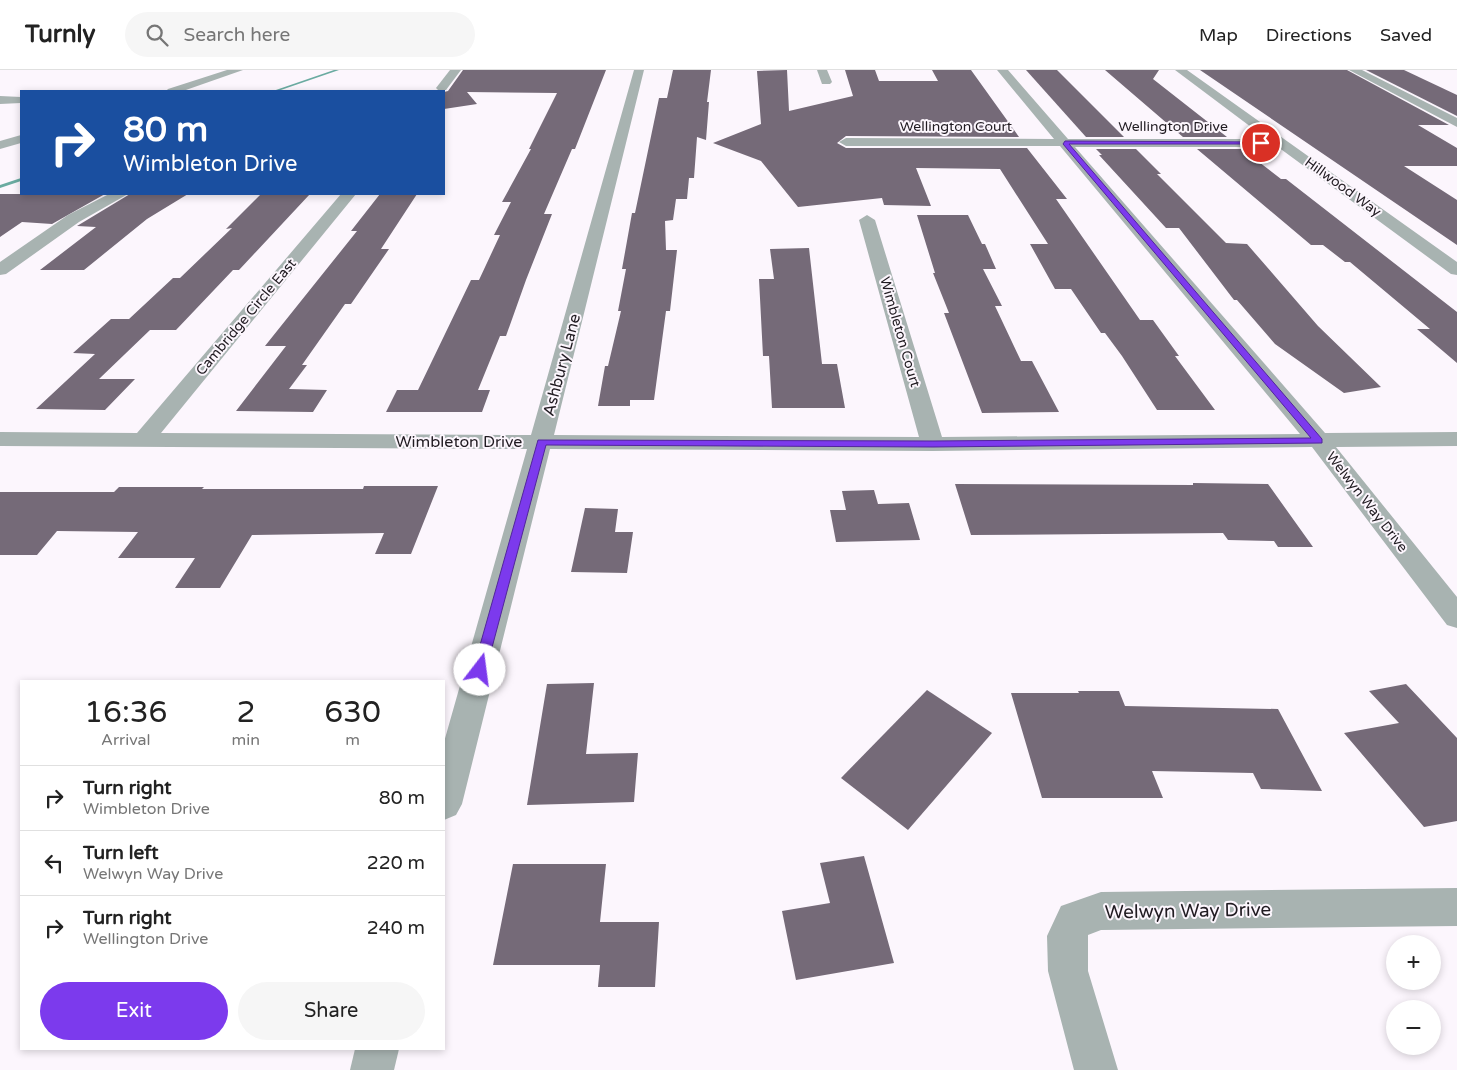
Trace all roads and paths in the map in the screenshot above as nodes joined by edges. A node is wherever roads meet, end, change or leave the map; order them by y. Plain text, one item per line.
1 (238, 70) edge
2 (456, 70) edge
3 (639, 70) edge
4 (822, 70) edge
5 (1002, 70) edge
6 (1180, 70) edge
7 (1354, 70) edge
8 (826, 82) dead end
9 (442, 88) dead end
10 (175, 90) edge
11 (0, 100) edge
12 (20, 100) edge
13 (1457, 123) edge
14 (20, 139) edge
15 (846, 142) dead end
16 (1065, 142) junction
17 (1281, 143) junction
18 (0, 145) edge
19 (120, 195) edge
20 (348, 195) edge
21 (867, 220) dead end
22 (0, 270) edge
23 (1457, 270) edge
24 (0, 439) edge
25 (1457, 439) edge
26 (143, 440) junction
27 (1319, 441) junction
28 (542, 442) junction
29 (933, 444) junction
30 (1457, 617) edge
31 (445, 800) edge
32 (1457, 907) edge
33 (377, 1050) edge
34 (372, 1070) edge
35 (1096, 1070) edge

1 - 10 street
2 - 9 street
3 - 28 street, Ashbury Lane
4 - 8 street
5 - 16 street, Welwyn Way Drive
6 - 17 street, Hillwood Way
7 - 13 street
11 - 12 street
14 - 18 street
15 - 16 street, Wellington Court
16 - 17 street, Wellington Drive
16 - 27 street, Welwyn Way Drive
17 - 23 street, Hillwood Way
19 - 22 street
20 - 26 street, Cambridge Circle East
21 - 29 street, Wimbleton Court
24 - 26 street, Wimbleton Drive
25 - 27 street, Wimbleton Drive
26 - 28 street, Wimbleton Drive
27 - 29 street, Wimbleton Drive
27 - 30 street, Welwyn Way Drive
28 - 29 street, Wimbleton Drive
28 - 31 street, Ashbury Lane
32 - 35 street, Welwyn Way Drive
33 - 34 street

